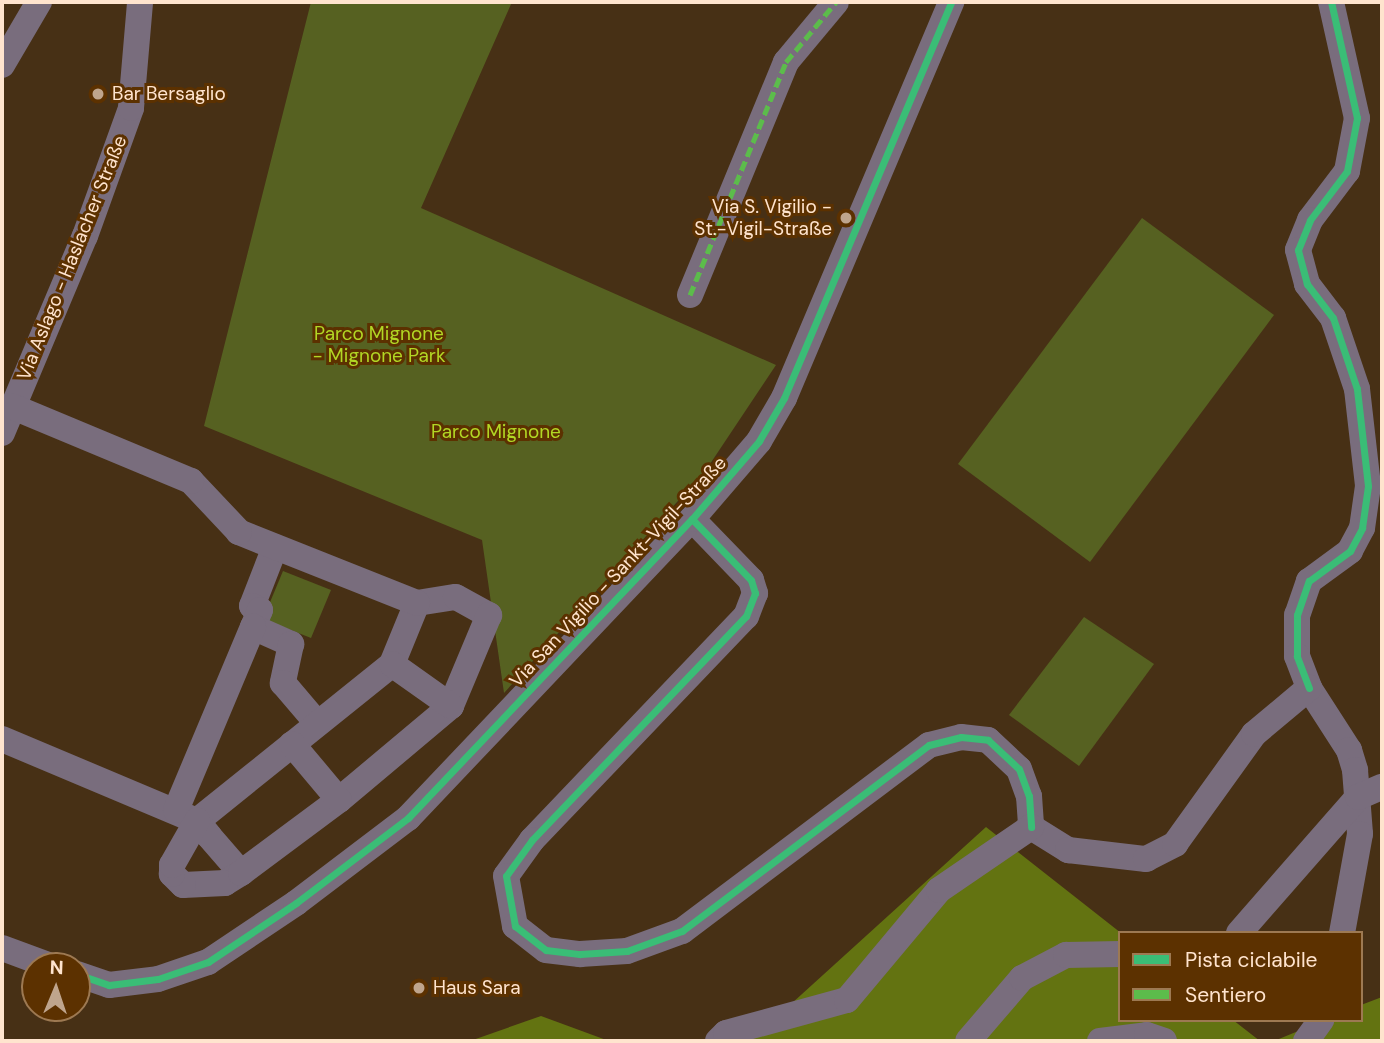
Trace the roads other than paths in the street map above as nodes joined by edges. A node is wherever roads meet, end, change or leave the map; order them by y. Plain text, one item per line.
1 (140, 2) edge
2 (836, 2) edge
3 (951, 2) edge
4 (1331, 2) edge
5 (30, 5) edge
6 (2, 65) edge
7 (690, 295) dead end
8 (13, 407) junction
9 (2, 433) edge
10 (692, 519) junction
11 (275, 547) junction
12 (417, 603) junction
13 (253, 627) junction
14 (392, 664) junction
15 (1309, 688) junction
16 (452, 706) junction
17 (317, 723) junction
18 (2, 739) edge
19 (292, 744) junction
20 (1370, 792) edge
21 (339, 800) junction
22 (187, 816) junction
23 (1031, 827) junction
24 (241, 873) junction
25 (1241, 931) edge
26 (1342, 931) edge
27 (2, 948) edge
28 (1118, 954) edge
29 (21, 955) edge
30 (91, 979) edge
31 (1320, 1022) edge
32 (718, 1041) edge
33 (968, 1041) edge
34 (1100, 1041) edge
35 (1164, 1041) edge
36 (1306, 1041) edge

1 - 8 street, Via Aslago - Haslacher Straße
2 - 7 street
3 - 10 street, Via San Vigilio - Sankt-Vigil-Straße
4 - 15 street
5 - 6 street
8 - 9 street, Via Aslago - Haslacher Straße
8 - 11 street
10 - 23 street
10 - 30 street, Via San Vigilio - Sankt-Vigil-Straße
11 - 12 street
11 - 13 street
12 - 14 street
12 - 16 street
13 - 17 street
13 - 22 street
14 - 16 street
14 - 17 street
15 - 20 street
15 - 23 street
16 - 21 street
17 - 19 street
18 - 22 street
19 - 21 street
19 - 22 street
20 - 25 street
20 - 26 street
21 - 24 street
22 - 24 street
22 - 24 street
23 - 32 street
27 - 29 street
28 - 33 street
31 - 36 street
34 - 35 street

